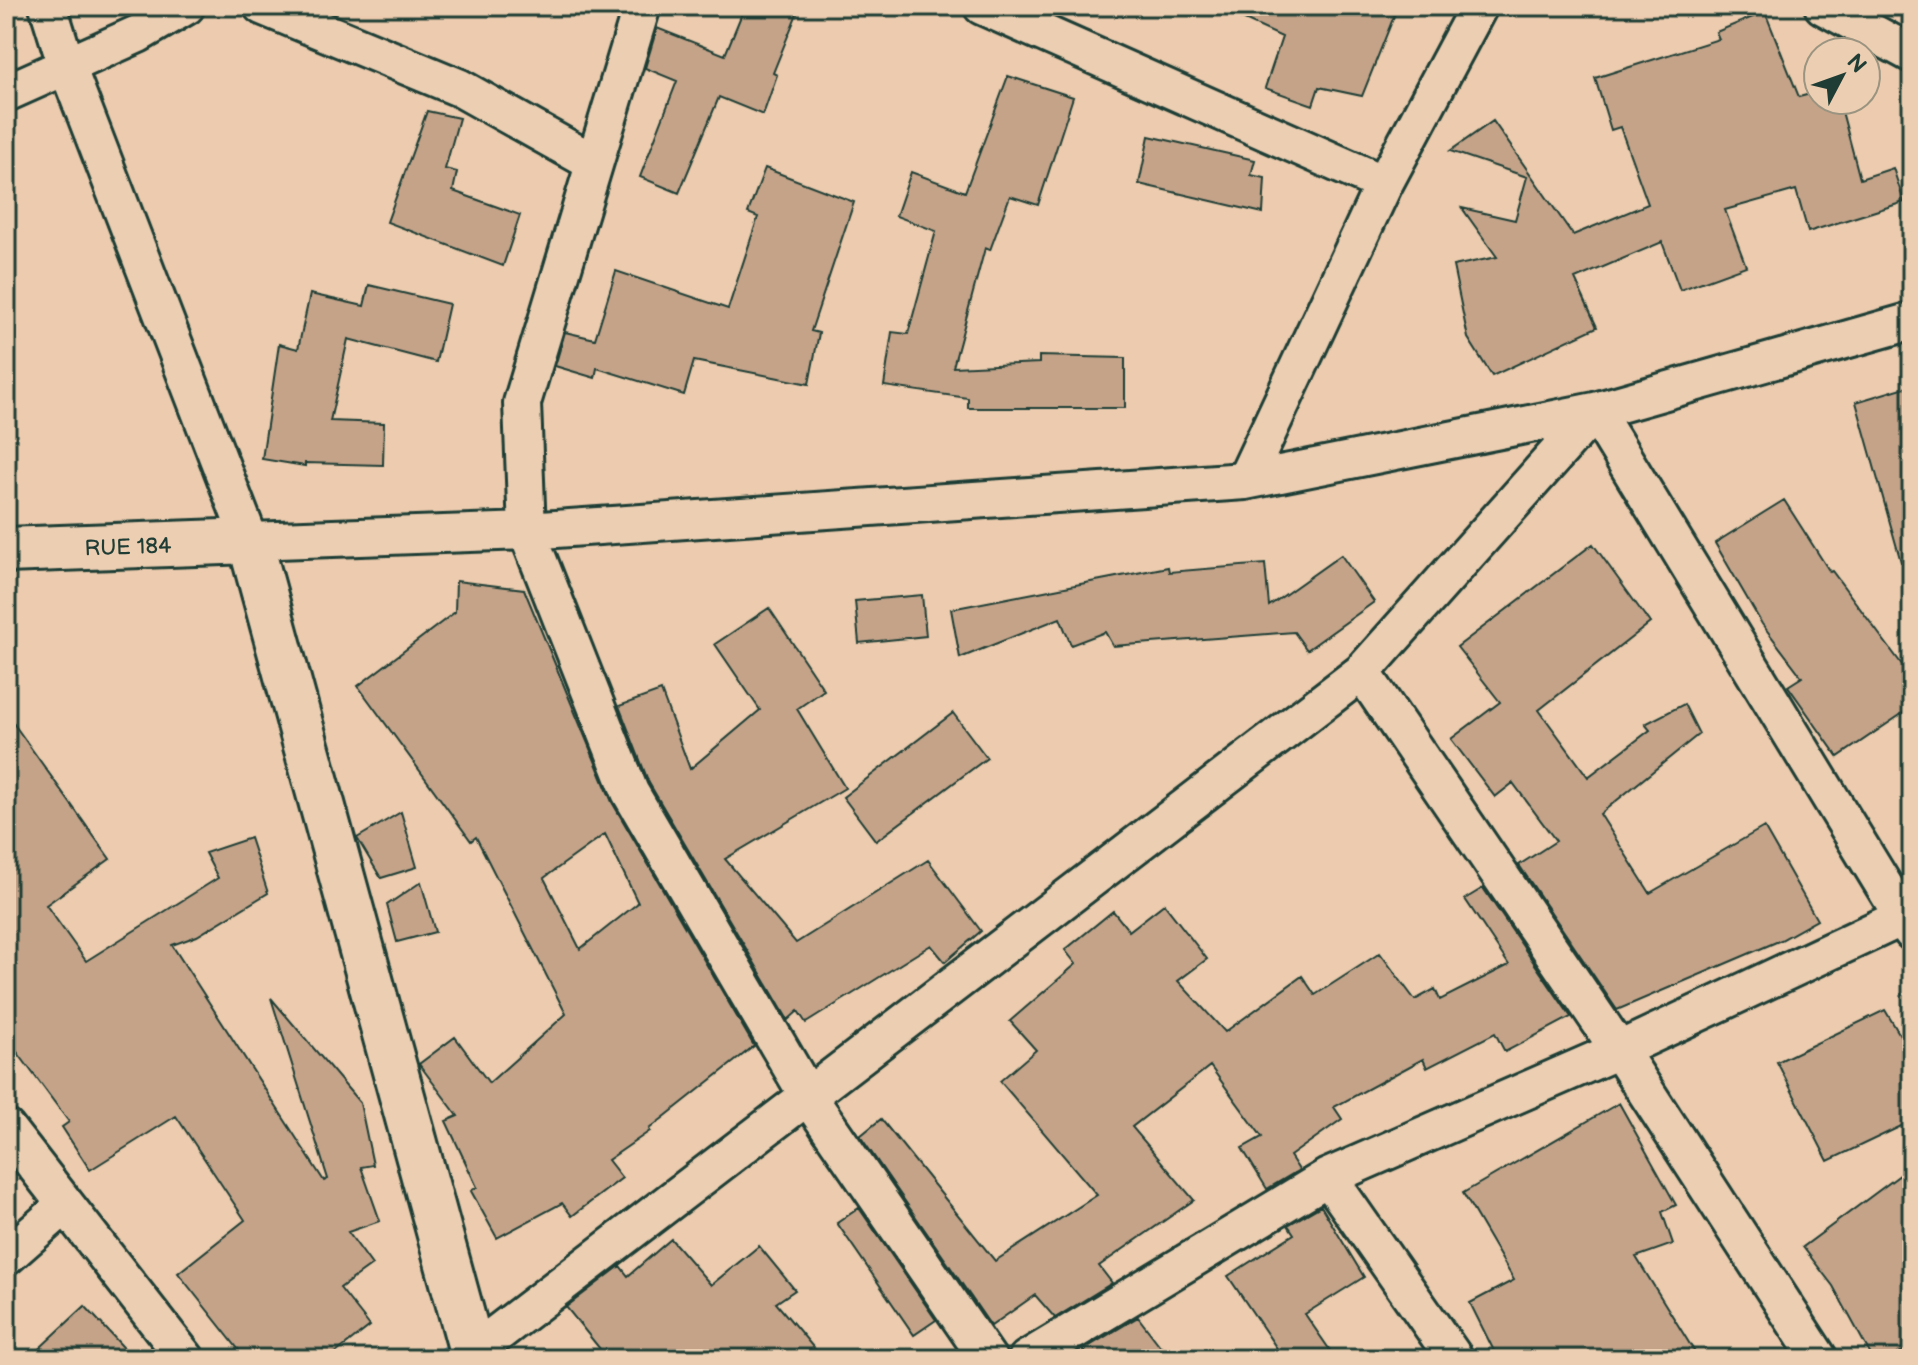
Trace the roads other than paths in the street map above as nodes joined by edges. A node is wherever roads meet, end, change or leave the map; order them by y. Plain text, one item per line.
1 (48, 6) edge
2 (186, 6) edge
3 (262, 6) edge
4 (642, 6) edge
5 (982, 6) edge
6 (1479, 6) edge
7 (1823, 6) edge
8 (1912, 54) edge
9 (66, 64) junction
10 (6, 93) edge
11 (594, 163) junction
12 (1384, 184) junction
13 (1912, 321) edge
14 (1595, 411) junction
15 (1245, 481) junction
16 (527, 531) junction
17 (250, 541) junction
18 (6, 550) edge
19 (1362, 672) junction
20 (1908, 925) edge
21 (1619, 1050) junction
22 (809, 1098) junction
23 (6, 1128) edge
24 (1328, 1177) junction
25 (64, 1206) junction
26 (6, 1257) edge
27 (470, 1357) edge
28 (186, 1359) edge
29 (988, 1359) edge
30 (1027, 1359) edge
31 (1455, 1359) edge
32 (1819, 1359) edge

1 - 9 street
2 - 9 street
3 - 11 street
4 - 11 street
5 - 12 street
6 - 12 street
7 - 8 street
9 - 10 street
9 - 17 street
11 - 16 street
12 - 15 street
13 - 14 street
14 - 15 street
14 - 19 street
14 - 20 street
15 - 16 street
16 - 17 street
16 - 22 street
17 - 18 street, RUE 184
17 - 27 street
19 - 21 street
19 - 22 street
20 - 21 street
21 - 24 street
21 - 32 street
22 - 27 street
22 - 29 street
23 - 25 street
24 - 30 street
24 - 31 street
25 - 26 street
25 - 28 street

